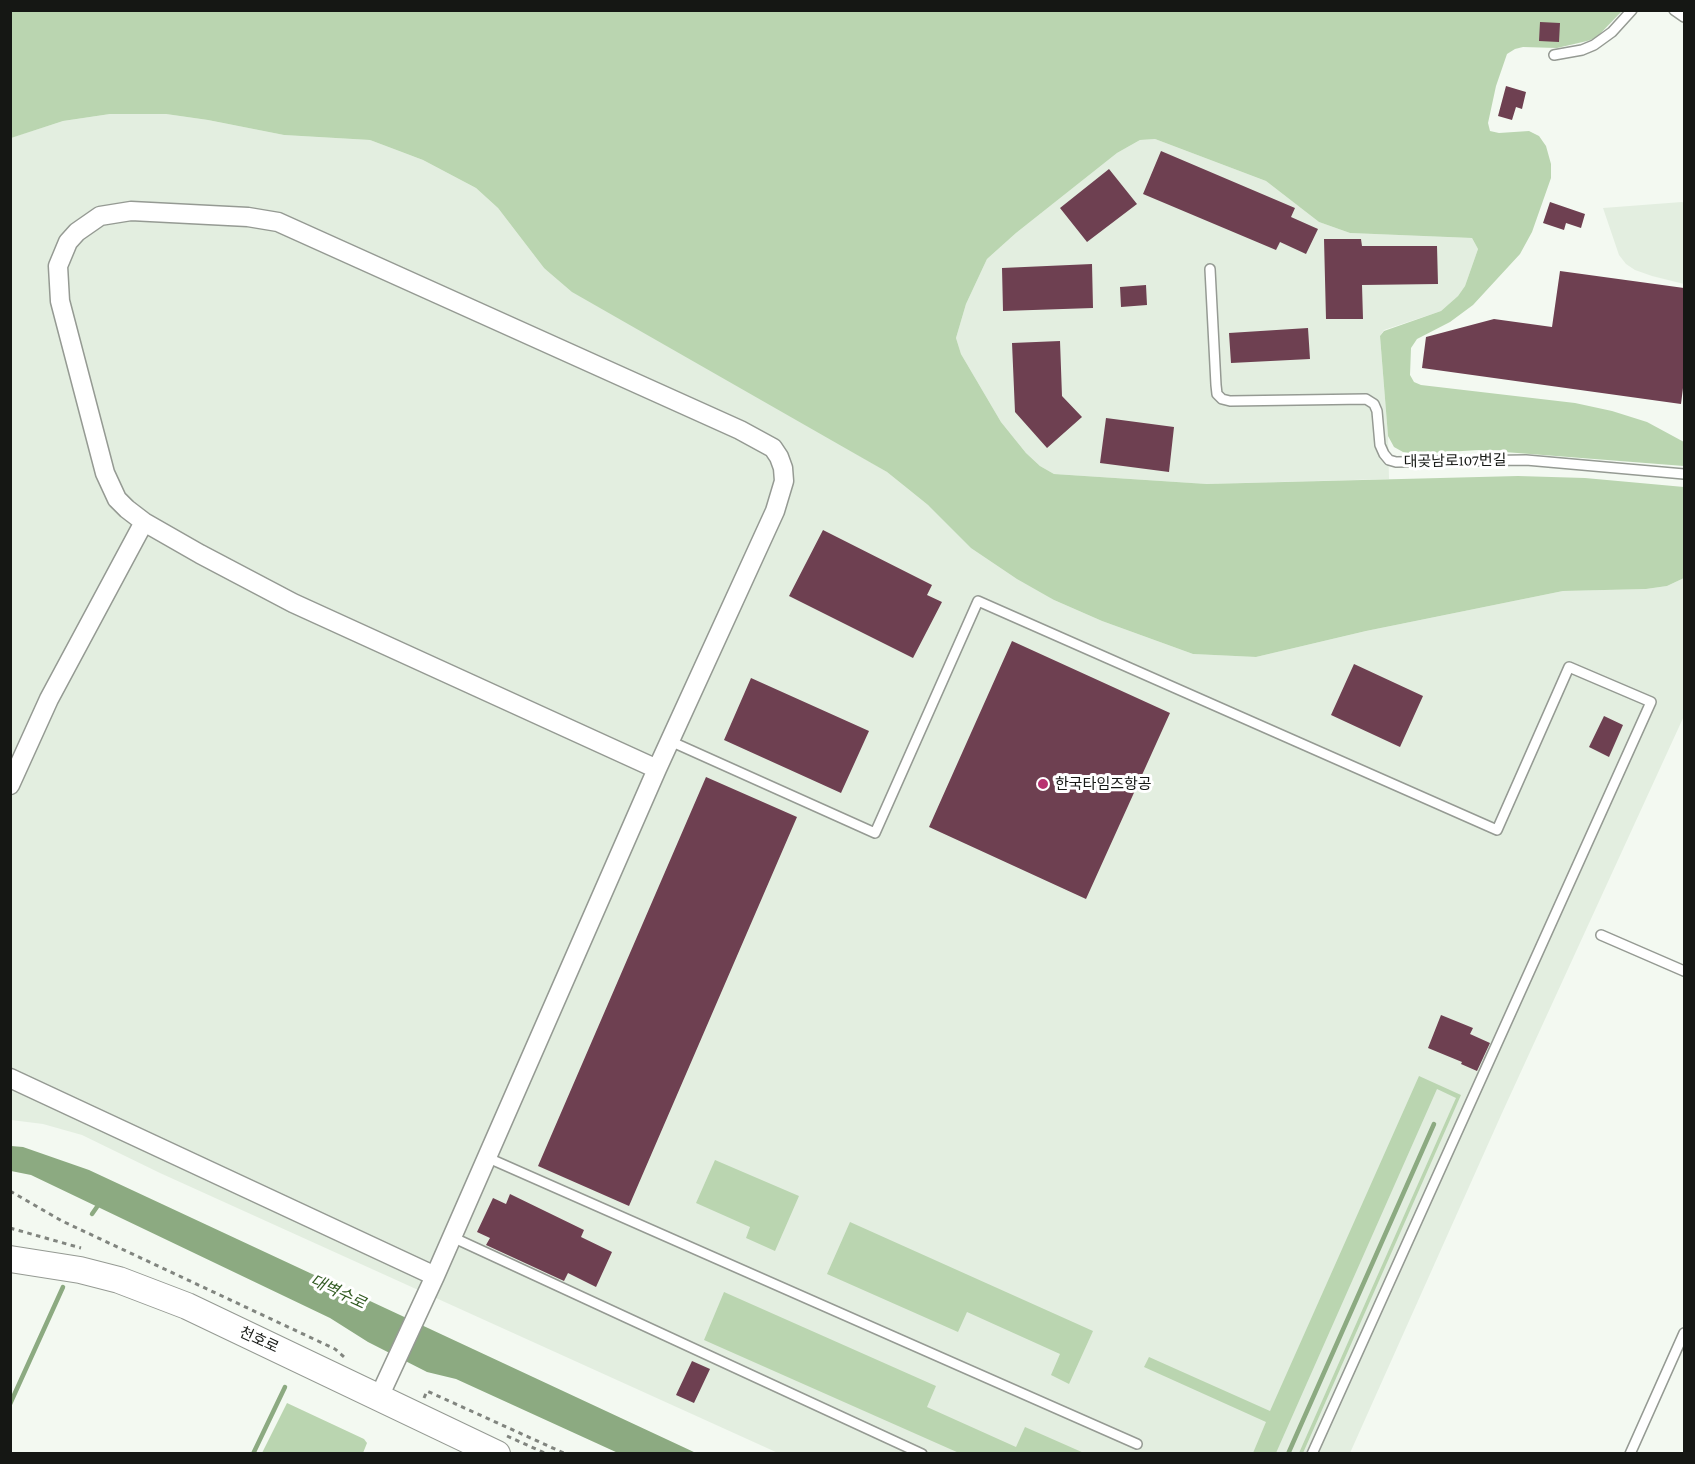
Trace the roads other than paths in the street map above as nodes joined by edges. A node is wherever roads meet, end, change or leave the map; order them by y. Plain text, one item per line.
1 (1632, 10) edge
2 (1674, 10) edge
3 (1684, 17) edge
4 (1554, 55) dead end
5 (1210, 269) dead end
6 (1684, 474) edge
7 (144, 522) junction
8 (670, 741) junction
9 (657, 769) junction
10 (10, 785) edge
11 (1601, 934) dead end
12 (1684, 971) edge
13 (10, 1078) edge
14 (486, 1156) junction
15 (452, 1237) junction
16 (10, 1245) edge
17 (10, 1259) edge
18 (80, 1270) junction
19 (10, 1275) edge
20 (435, 1276) junction
21 (1684, 1333) edge
22 (379, 1397) junction
23 (1137, 1444) dead end
24 (496, 1454) edge
25 (922, 1454) edge
26 (1312, 1454) edge
27 (1630, 1454) edge

1 - 4 lane
2 - 3 lane
5 - 6 lane, 대곶남로107번길
7 - 8 street
7 - 9 street
7 - 10 street
8 - 9 street
8 - 26 lane
9 - 14 street
11 - 12 lane
13 - 20 street
14 - 15 street
14 - 23 lane
15 - 20 street
15 - 25 lane
16 - 18 street
17 - 18 street, 천호로
18 - 19 street
18 - 22 street, 천호로
20 - 22 street
21 - 27 lane
22 - 24 street, 천호로

